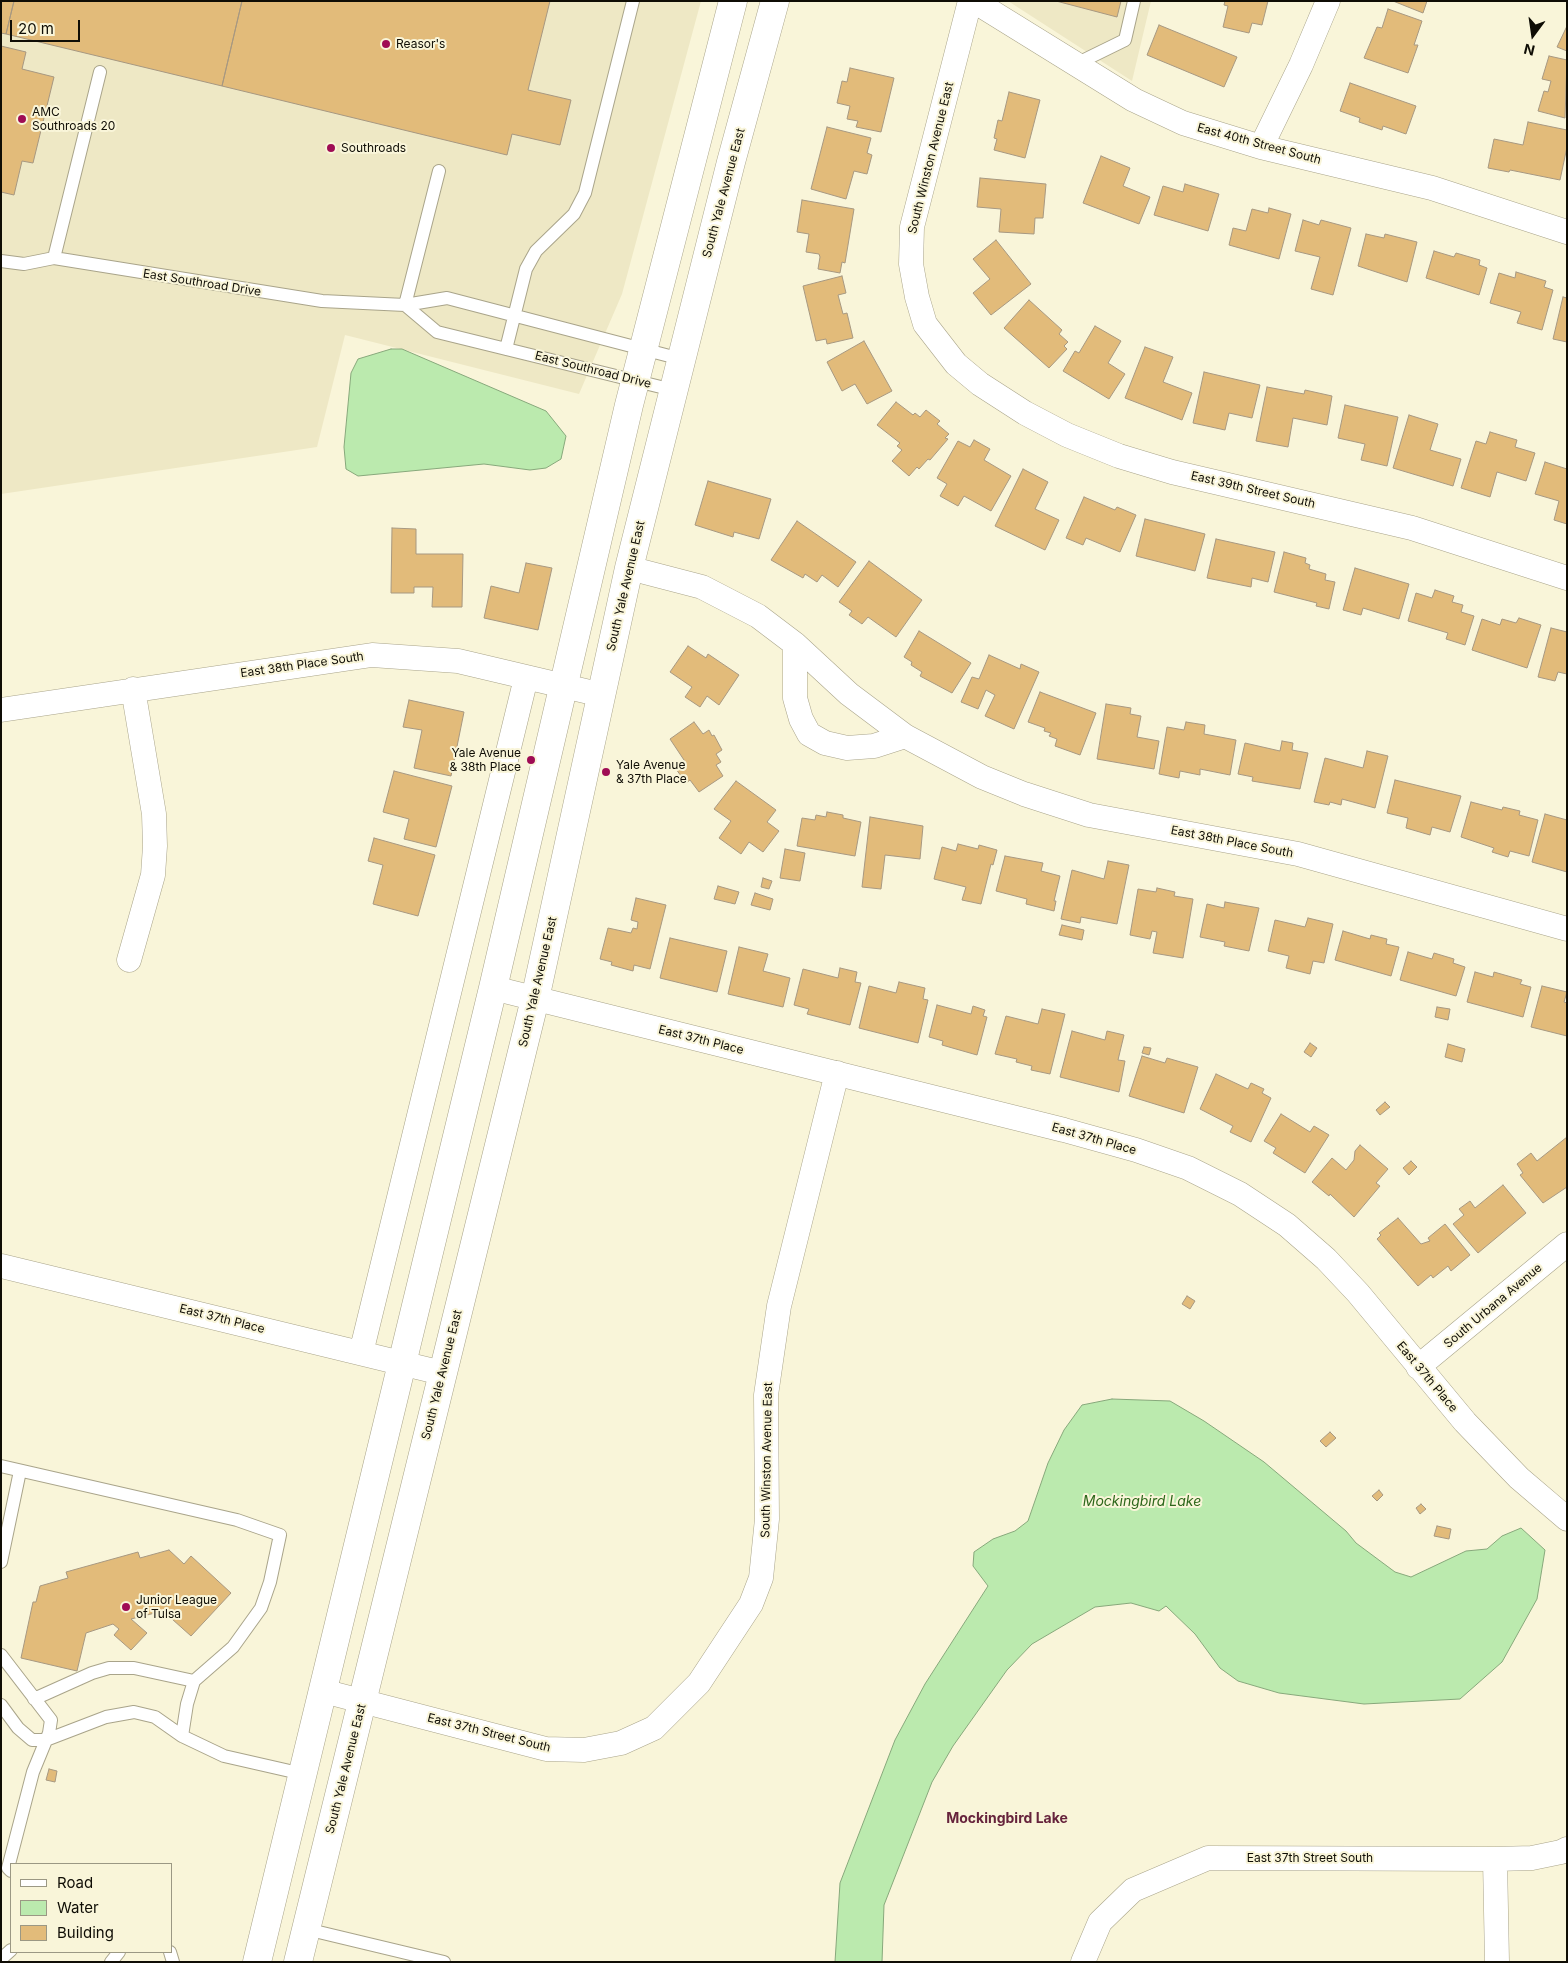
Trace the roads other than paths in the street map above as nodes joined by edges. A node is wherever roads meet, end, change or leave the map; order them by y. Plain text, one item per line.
1 (633, 1) edge
2 (733, 1) edge
3 (775, 1) edge
4 (970, 1) edge
5 (974, 1) edge
6 (1134, 1) edge
7 (1328, 1) edge
8 (1074, 65) junction
9 (100, 72) dead end
10 (1261, 146) junction
11 (439, 172) dead end
12 (1567, 232) edge
13 (54, 258) junction
14 (1, 261) edge
15 (405, 305) junction
16 (514, 316) junction
17 (506, 348) junction
18 (643, 350) junction
19 (681, 360) junction
20 (956, 364) joint
21 (635, 380) junction
22 (673, 390) junction
23 (629, 568) junction
24 (1567, 578) edge
25 (795, 644) junction
26 (526, 678) junction
27 (563, 686) junction
28 (133, 689) junction
29 (602, 695) junction
30 (1, 710) edge
31 (905, 736) junction
32 (1567, 929) edge
33 (129, 960) dead end
34 (493, 988) junction
35 (535, 999) junction
36 (837, 1073) junction
37 (1567, 1244) edge
38 (1, 1266) edge
39 (361, 1353) junction
40 (403, 1363) junction
41 (1418, 1367) junction
42 (442, 1374) junction
43 (1, 1466) edge
44 (20, 1471) junction
45 (1567, 1518) edge
46 (1, 1562) edge
47 (1, 1654) edge
48 (194, 1681) junction
49 (323, 1691) junction
50 (34, 1698) junction
51 (362, 1702) junction
52 (1, 1705) edge
53 (654, 1728) joint
54 (182, 1736) junction
55 (46, 1740) junction
56 (303, 1774) junction
57 (1567, 1849) edge
58 (1495, 1859) junction
59 (7, 1870) edge
60 (306, 1929) junction
61 (257, 1962) edge
62 (298, 1962) edge
63 (444, 1962) edge
64 (1084, 1962) edge
65 (1497, 1962) edge

1 - 16 lane
2 - 18 main road
3 - 19 main road, South Yale Avenue East
4 - 20 street, South Winston Avenue East
5 - 8 street, East 40th Street South
6 - 8 lane
7 - 10 street
8 - 10 street, East 40th Street South
9 - 13 lane
10 - 12 street, East 40th Street South
11 - 15 lane
13 - 14 lane, East Southroad Drive
13 - 15 lane, East Southroad Drive
15 - 16 lane, East Southroad Drive
15 - 17 lane, East Southroad Drive
16 - 17 lane
16 - 18 lane, East Southroad Drive
17 - 21 lane, East Southroad Drive
18 - 19 lane, East Southroad Drive
18 - 21 main road
19 - 22 main road, South Yale Avenue East
20 - 24 street, East 39th Street South
21 - 22 lane, East Southroad Drive
21 - 27 main road
22 - 23 main road, South Yale Avenue East
23 - 25 street, East 38th Place South
23 - 29 main road, South Yale Avenue East
25 - 31 street, East 38th Place South
25 - 31 street
26 - 27 street, East 38th Place South
26 - 28 street, East 38th Place South
26 - 39 street
27 - 29 street, East 38th Place South
27 - 34 main road
28 - 30 street, East 38th Place South
28 - 33 street
29 - 35 main road, South Yale Avenue East
31 - 32 street, East 38th Place South
34 - 35 street, East 37th Place
34 - 40 main road
35 - 36 street, East 37th Place
35 - 42 main road, South Yale Avenue East
36 - 41 street, East 37th Place
36 - 53 street, South Winston Avenue East
37 - 41 street, South Urbana Avenue
38 - 39 street, East 37th Place
39 - 40 street, East 37th Place
40 - 42 street, East 37th Place
40 - 49 main road
41 - 45 street, East 37th Place
42 - 51 main road, South Yale Avenue East
43 - 44 lane
44 - 46 lane
44 - 48 lane
47 - 50 lane
48 - 50 lane
48 - 54 lane
49 - 51 street, East 37th Street South
49 - 56 main road
50 - 55 lane
51 - 53 street, East 37th Street South
51 - 60 main road, South Yale Avenue East
52 - 55 lane
54 - 55 lane
54 - 56 lane
55 - 59 lane
56 - 61 main road
57 - 58 street, East 37th Street South
58 - 64 street, East 37th Street South
58 - 65 street
60 - 62 main road, South Yale Avenue East
60 - 63 lane

